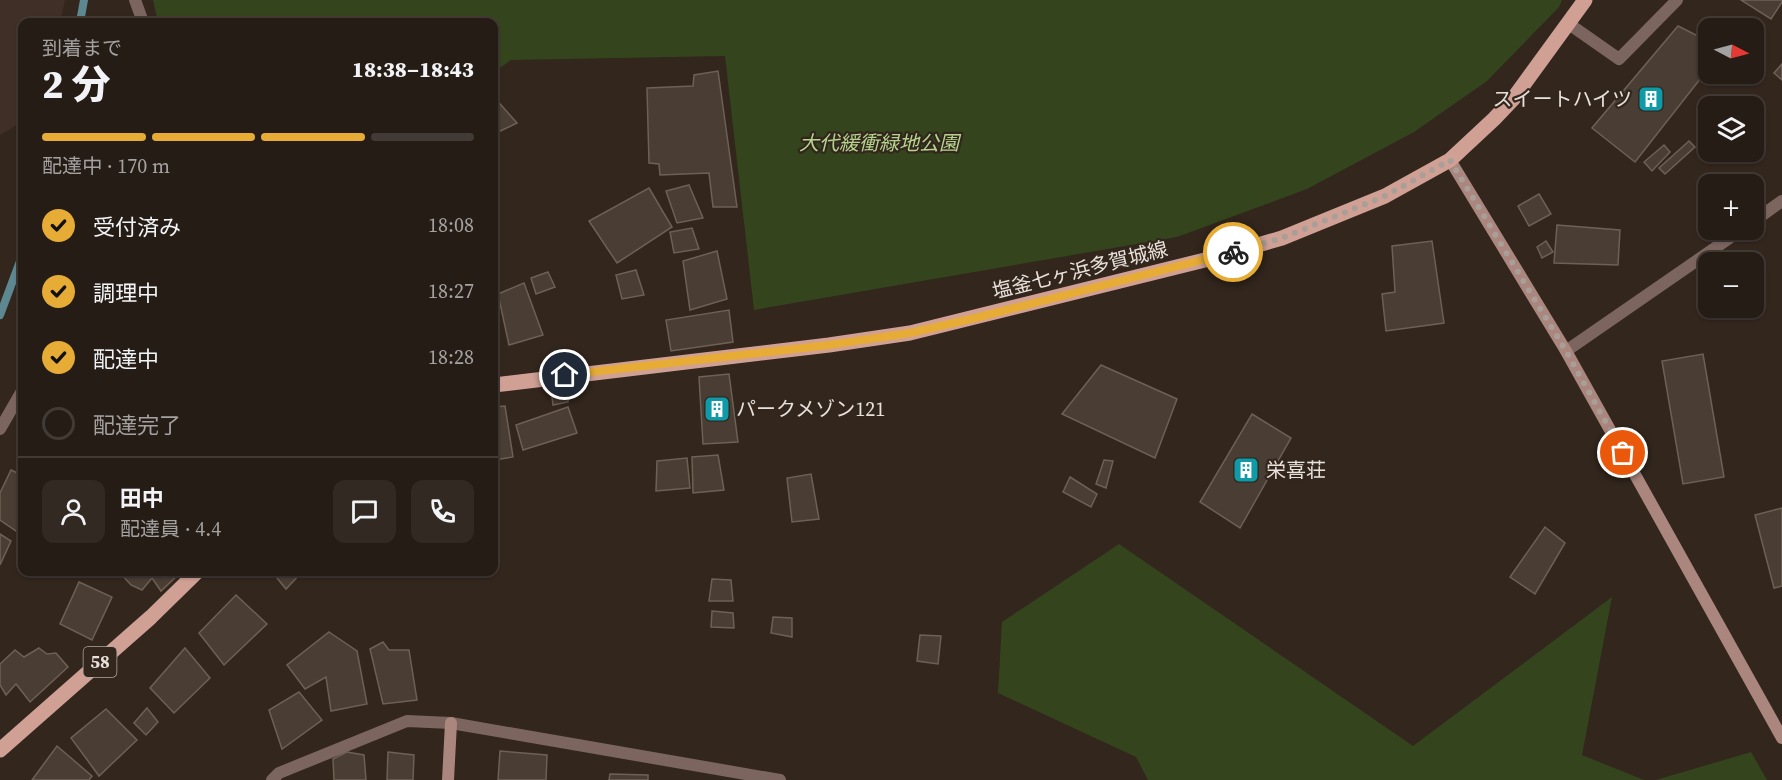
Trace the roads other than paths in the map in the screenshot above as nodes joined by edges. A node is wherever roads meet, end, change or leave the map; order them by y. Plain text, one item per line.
1 (135, 0) edge
2 (1586, 0) edge
3 (1677, 0) edge
4 (142, 18) edge
5 (1569, 24) junction
6 (1450, 160) junction
7 (1782, 201) edge
8 (1764, 214) edge
9 (1727, 240) edge
10 (1566, 351) junction
11 (498, 385) edge
12 (18, 398) edge
13 (0, 429) edge
14 (193, 576) edge
15 (451, 723) junction
16 (1782, 738) edge
17 (0, 750) edge
18 (273, 780) edge
19 (448, 780) edge
20 (780, 780) edge

1 - 4 street
2 - 5 main road, 塩釜七ヶ浜多賀城線
3 - 5 street
5 - 6 main road, 塩釜七ヶ浜多賀城線
6 - 10 street
6 - 11 main road, 塩釜七ヶ浜多賀城線
7 - 8 street
9 - 10 street
10 - 16 street
12 - 13 street
14 - 17 main road, 58
15 - 18 street
15 - 19 street
15 - 20 street

